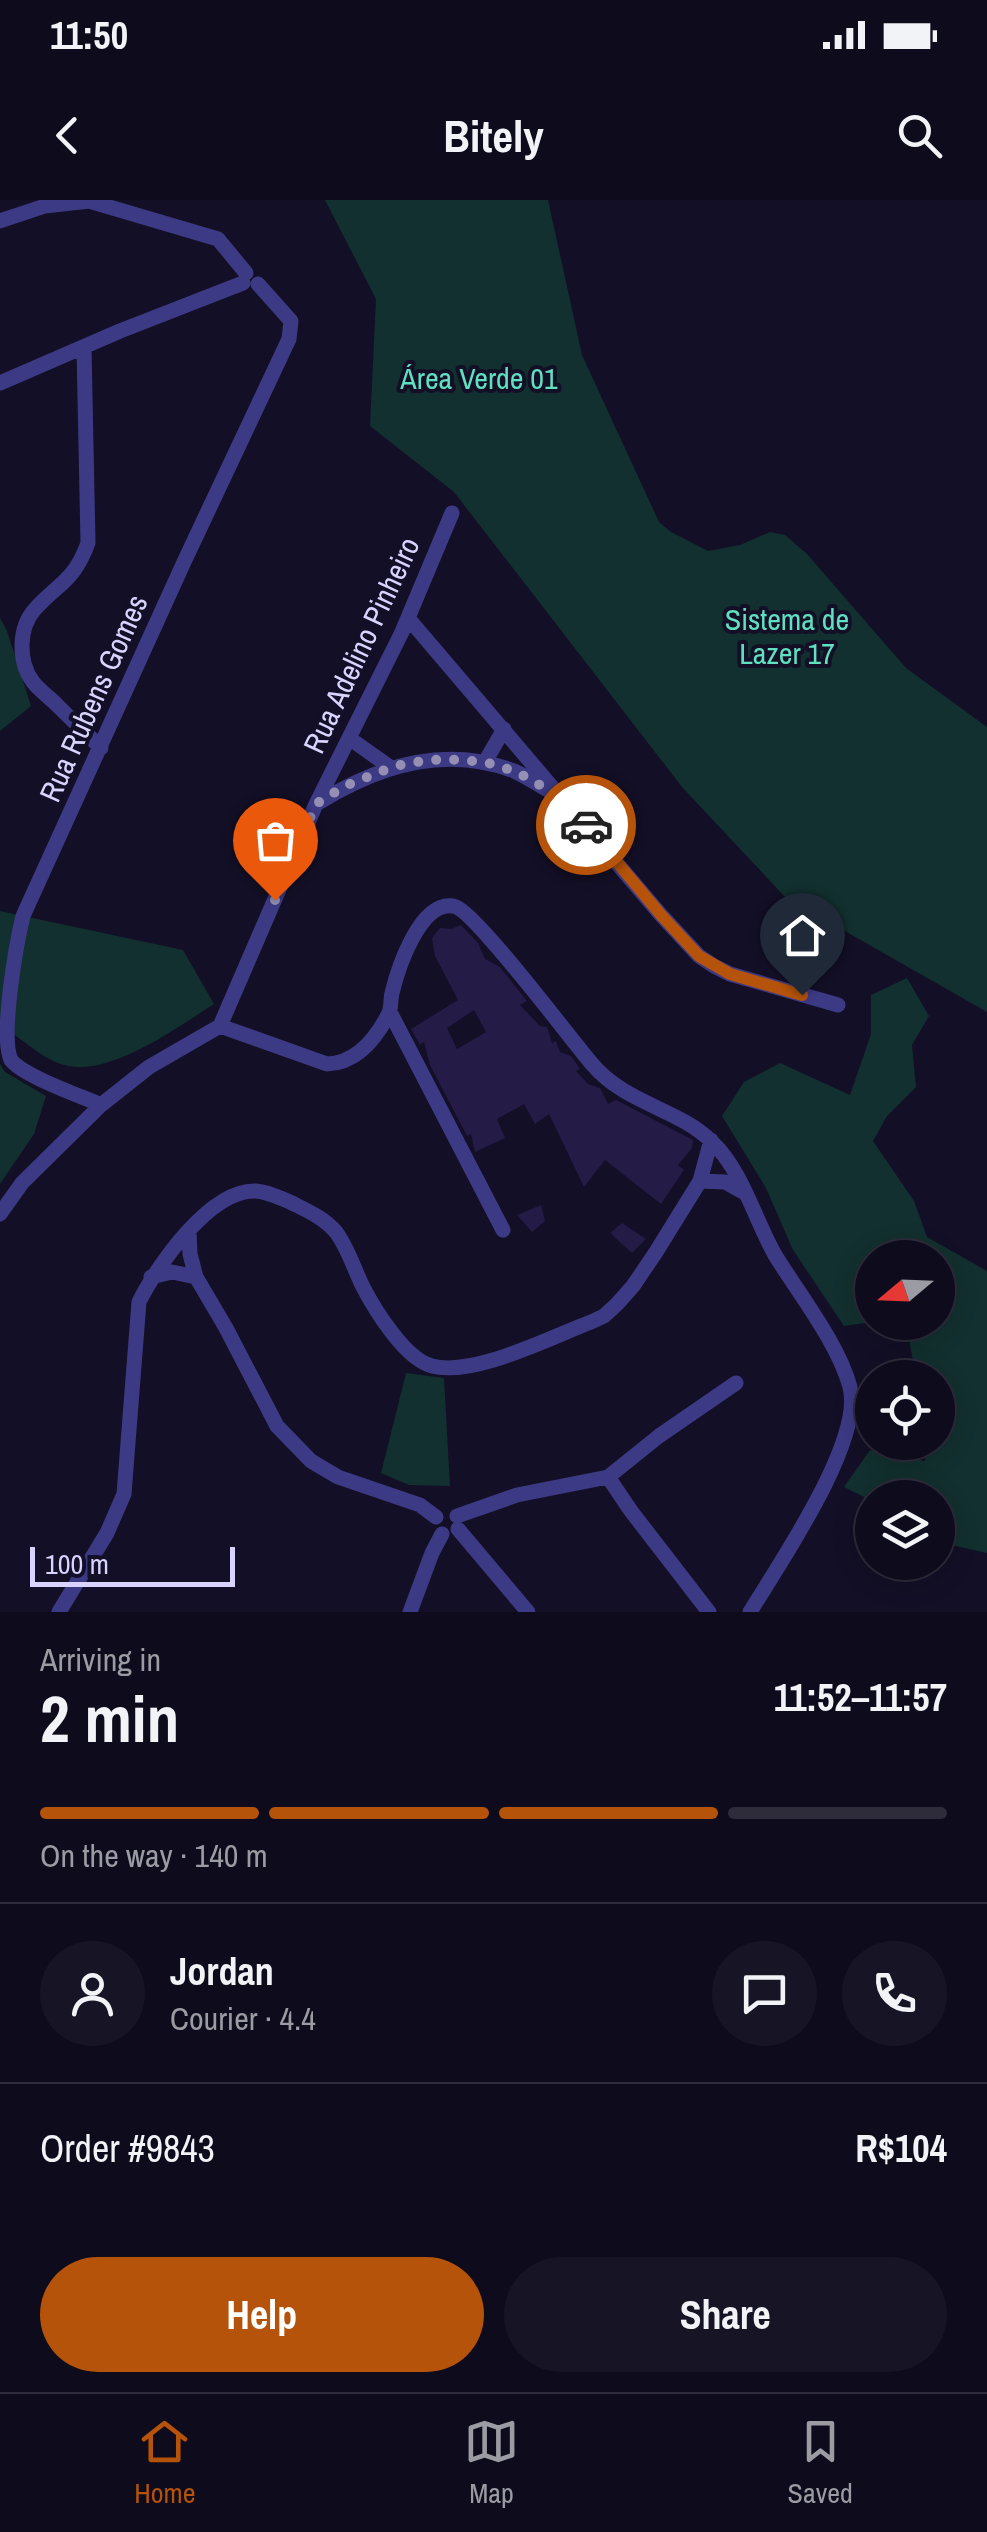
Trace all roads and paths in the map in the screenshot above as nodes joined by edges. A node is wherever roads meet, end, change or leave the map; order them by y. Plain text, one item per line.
1 (0, 221) edge
2 (249, 280) junction
3 (84, 348) junction
4 (0, 383) edge
5 (452, 514) dead end
6 (408, 618) junction
7 (504, 729) junction
8 (349, 738) junction
9 (101, 748) junction
10 (485, 762) junction
11 (390, 768) junction
12 (566, 800) junction
13 (316, 804) junction
14 (838, 1005) dead end
15 (390, 1012) junction
16 (220, 1026) junction
17 (101, 1105) junction
18 (711, 1140) junction
19 (700, 1180) junction
20 (744, 1192) junction
21 (0, 1214) edge
22 (503, 1230) dead end
23 (188, 1232) junction
24 (151, 1277) junction
25 (196, 1277) junction
26 (736, 1382) dead end
27 (608, 1477) junction
28 (452, 1526) junction
29 (59, 1612) edge
30 (410, 1612) edge
31 (528, 1612) edge
32 (709, 1612) edge
33 (750, 1612) edge

1 - 2 street, Rua Rubens Gomes
2 - 3 street
2 - 9 street, Rua Rubens Gomes
3 - 4 street
3 - 9 street
5 - 6 street, Rua Adelino Pinheiro
6 - 7 street
6 - 8 street, Rua Adelino Pinheiro
7 - 10 street
7 - 12 street
8 - 11 street
8 - 13 street, Rua Adelino Pinheiro
9 - 17 street, Rua Rubens Gomes
10 - 11 street
10 - 12 street
11 - 13 street
12 - 14 street
13 - 16 street, Rua Adelino Pinheiro
15 - 16 street
15 - 18 street
15 - 22 street
16 - 17 street
17 - 21 street
18 - 19 street
18 - 20 street
19 - 20 street
19 - 23 street
20 - 33 street
23 - 24 street
23 - 25 street
24 - 25 street
24 - 29 street
25 - 28 street
26 - 27 street
27 - 28 street
27 - 32 street
28 - 30 street
28 - 31 street

